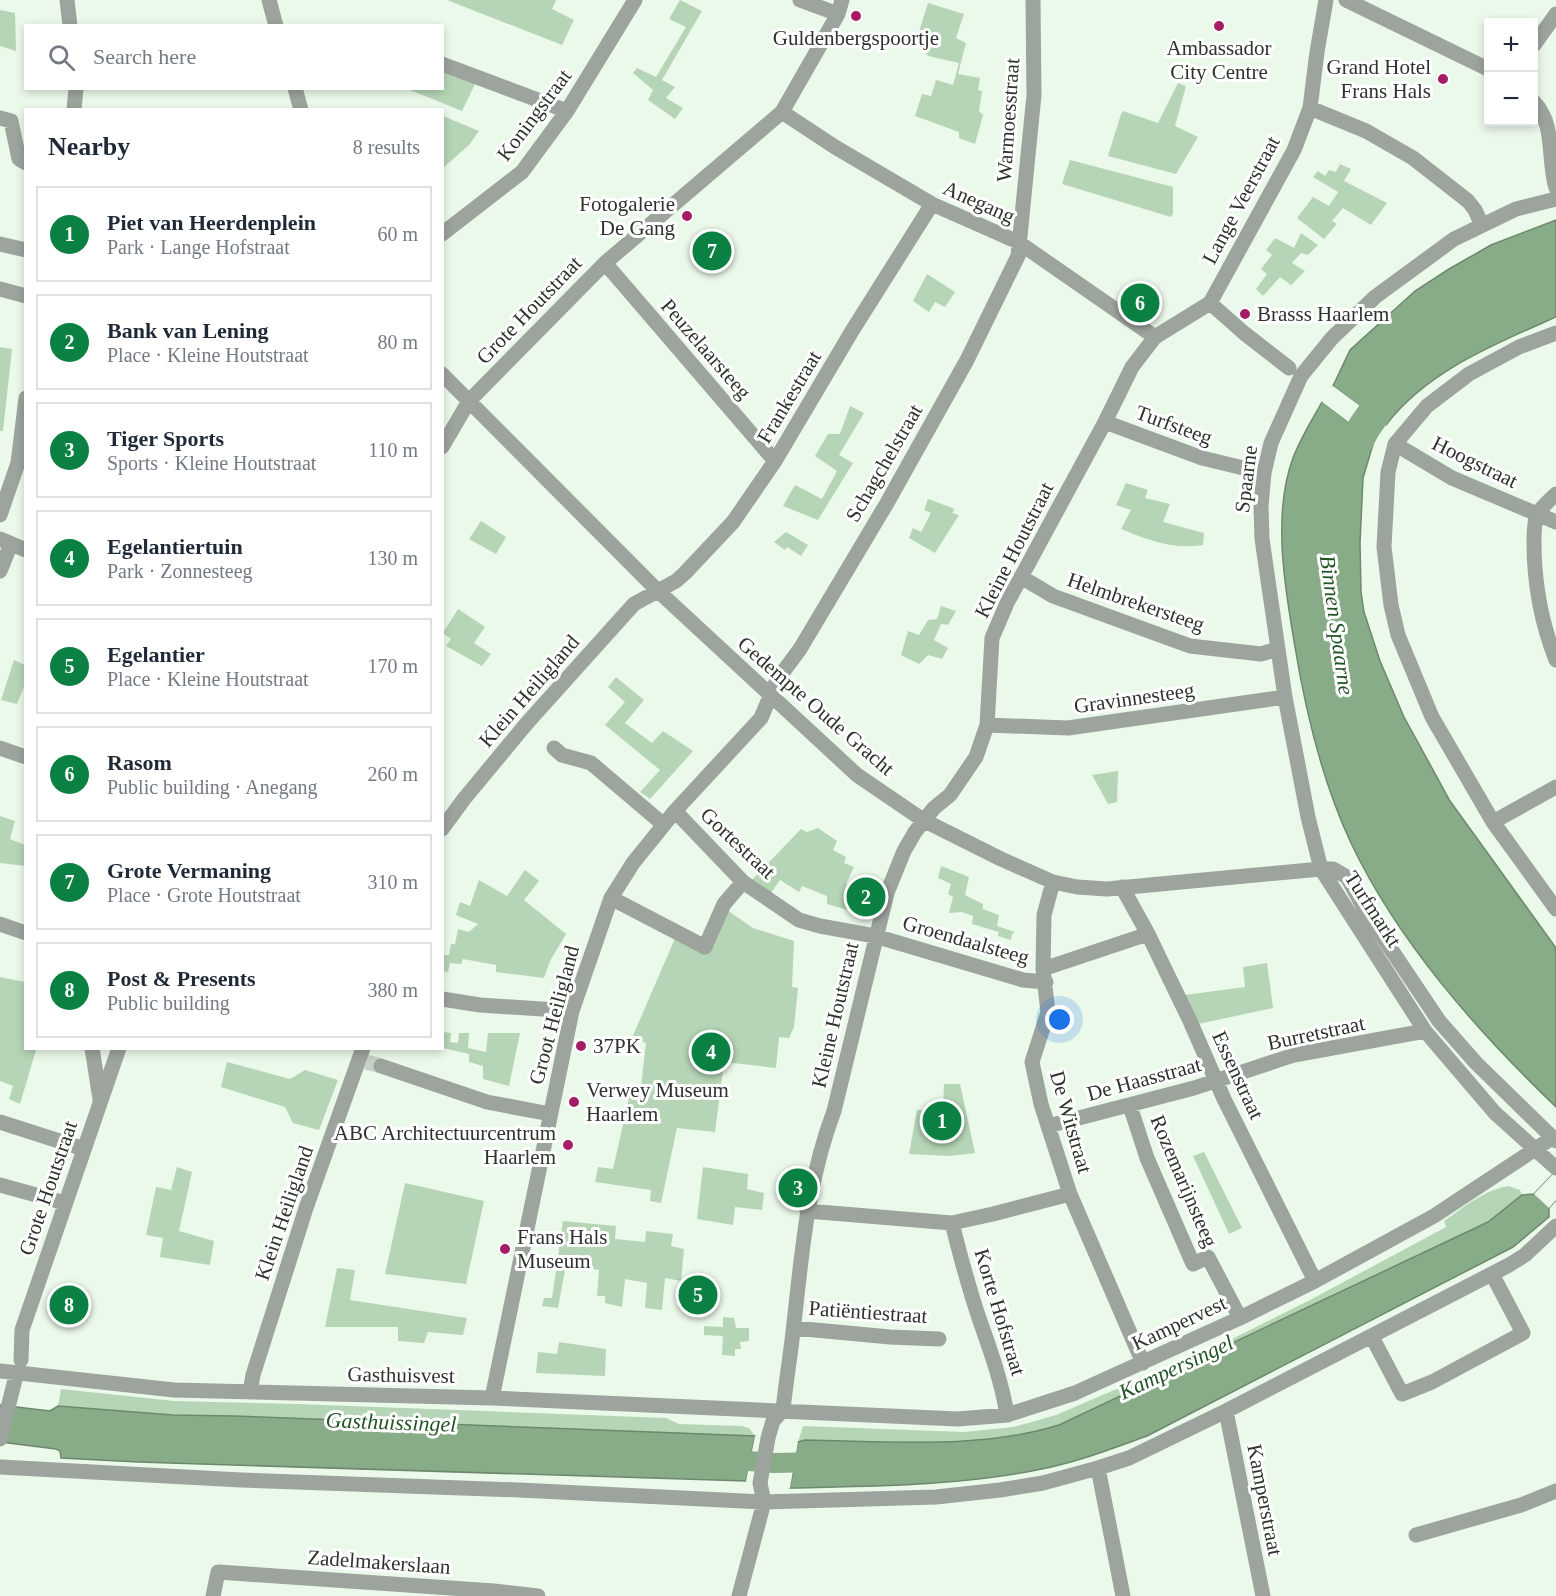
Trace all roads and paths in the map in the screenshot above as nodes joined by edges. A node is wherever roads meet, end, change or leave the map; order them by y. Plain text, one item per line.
1 (67, 0) edge
2 (269, 0) edge
3 (635, 0) edge
4 (800, 0) edge
5 (1033, 0) edge
6 (1326, 0) edge
7 (1346, 0) edge
8 (840, 7) edge
9 (1556, 14) edge
10 (70, 24) edge
11 (275, 24) edge
12 (1538, 38) edge
13 (444, 65) edge
14 (1484, 67) edge
15 (75, 90) edge
16 (295, 90) edge
17 (1538, 107) edge
18 (75, 108) edge
19 (300, 108) edge
20 (1310, 108) junction
21 (567, 111) junction
22 (782, 112) junction
23 (0, 118) edge
24 (24, 163) edge
25 (1556, 188) edge
26 (1556, 199) edge
27 (932, 204) junction
28 (1482, 225) junction
29 (444, 232) edge
30 (1018, 242) junction
31 (0, 244) edge
32 (24, 250) edge
33 (605, 263) junction
34 (0, 290) edge
35 (24, 296) edge
36 (1209, 303) junction
37 (1556, 333) edge
38 (1155, 337) junction
39 (1289, 368) dead end
40 (444, 376) edge
41 (469, 401) junction
42 (24, 414) edge
43 (1105, 422) junction
44 (444, 444) edge
45 (1395, 444) junction
46 (775, 462) junction
47 (1264, 473) junction
48 (1556, 494) edge
49 (1538, 514) junction
50 (0, 515) edge
51 (1556, 522) edge
52 (12, 544) edge
53 (0, 571) edge
54 (1021, 577) junction
55 (657, 590) junction
56 (1277, 649) junction
57 (1556, 660) edge
58 (770, 696) junction
59 (1285, 697) junction
60 (987, 725) junction
61 (0, 748) edge
62 (554, 748) dead end
63 (24, 756) edge
64 (1556, 787) edge
65 (675, 811) junction
66 (923, 820) junction
67 (1492, 822) junction
68 (664, 825) junction
69 (444, 826) edge
70 (1321, 869) junction
71 (743, 882) junction
72 (1053, 882) junction
73 (1122, 887) junction
74 (611, 898) junction
75 (1556, 909) edge
76 (0, 924) edge
77 (24, 932) edge
78 (1148, 934) junction
79 (875, 936) junction
80 (1044, 975) junction
81 (444, 999) edge
82 (572, 1011) junction
83 (1425, 1031) junction
84 (92, 1050) edge
85 (118, 1050) edge
86 (367, 1059) edge
87 (1217, 1081) junction
88 (100, 1100) junction
89 (1130, 1106) junction
90 (550, 1114) junction
91 (0, 1122) edge
92 (1048, 1126) junction
93 (1554, 1139) edge
94 (84, 1149) junction
95 (1536, 1149) junction
96 (1556, 1168) edge
97 (0, 1185) edge
98 (1070, 1194) junction
99 (65, 1203) junction
100 (807, 1211) junction
101 (952, 1223) junction
102 (1556, 1226) edge
103 (1492, 1274) junction
104 (1315, 1281) junction
105 (1240, 1317) junction
106 (794, 1328) junction
107 (1372, 1337) junction
108 (939, 1339) dead end
109 (1143, 1363) junction
110 (19, 1366) junction
111 (0, 1371) edge
112 (250, 1392) junction
113 (492, 1398) junction
114 (783, 1410) junction
115 (1226, 1411) junction
116 (1007, 1415) junction
117 (0, 1439) edge
118 (0, 1467) edge
119 (1098, 1468) junction
120 (1556, 1491) edge
121 (764, 1502) junction
122 (1416, 1535) dead end
123 (213, 1596) edge
124 (538, 1596) edge
125 (739, 1596) edge
126 (1123, 1596) edge
127 (1263, 1596) edge

1 - 10 street
2 - 11 street
3 - 21 street, Koningstraat
4 - 8 street
5 - 30 street, Warmoesstraat
6 - 20 street, Lange Veerstraat
7 - 14 street
8 - 22 street, Grote Houtstraat
9 - 12 street
13 - 21 street
15 - 18 street
16 - 19 street
17 - 25 street
20 - 28 street
20 - 36 street, Lange Veerstraat
21 - 29 street, Koningstraat
22 - 27 street, Anegang
22 - 33 street, Grote Houtstraat
23 - 24 street
26 - 28 street, Spaarne
27 - 30 street, Anegang
27 - 46 street, Frankestraat
28 - 47 street, Spaarne
30 - 38 street, Anegang
30 - 58 street, Schagchelstraat
31 - 32 street
33 - 41 street, Grote Houtstraat
33 - 46 street, Peuzelaarsteeg
34 - 35 street
36 - 38 street, Lange Veerstraat
36 - 39 street
37 - 45 street
38 - 43 street, Kleine Houtstraat
40 - 41 street, Gedempte Oude Gracht
41 - 44 street, Grote Houtstraat
41 - 55 street, Gedempte Oude Gracht
42 - 50 street
43 - 47 street, Turfsteeg
43 - 54 street, Kleine Houtstraat
45 - 49 street, Hoogstraat
45 - 67 street
46 - 55 street, Frankestraat
47 - 56 street, Spaarne
48 - 49 street
49 - 51 street, Hoogstraat
49 - 57 street
52 - 53 street
54 - 56 street, Helmbrekersteeg
54 - 60 street, Kleine Houtstraat
55 - 58 street, Gedempte Oude Gracht
55 - 69 street, Klein Heiligland
56 - 59 street, Spaarne
58 - 65 street, Groot Heiligland
58 - 66 street, Gedempte Oude Gracht
59 - 60 street, Gravinnesteeg
59 - 70 street, Spaarne
60 - 66 street, Kleine Houtstraat
61 - 63 street
62 - 68 street
64 - 67 street
65 - 68 street, Groot Heiligland
65 - 71 street, Gortestraat
66 - 72 street, Gedempte Oude Gracht
66 - 79 street, Kleine Houtstraat
67 - 75 street
68 - 74 street, Groot Heiligland
70 - 73 street, Gedempte Oude Gracht
70 - 83 street, Turfmarkt
70 - 93 street, Turfmarkt
71 - 74 street
71 - 79 street, Gortestraat
72 - 73 street, Gedempte Oude Gracht
72 - 80 street, De Witstraat
73 - 78 street, Essenstraat
74 - 82 street, Groot Heiligland
76 - 77 street
78 - 80 street
78 - 87 street, Essenstraat
79 - 80 street, Groendaalsteeg
79 - 100 street, Kleine Houtstraat
80 - 92 street, De Witstraat
81 - 82 street
82 - 90 street, Groot Heiligland
83 - 87 street, Burretstraat
83 - 95 street, Turfmarkt
84 - 88 street, Grote Houtstraat
85 - 88 street, Grote Houtstraat
86 - 90 street
86 - 112 street, Klein Heiligland
87 - 89 street, De Haasstraat
87 - 104 street, Essenstraat
88 - 94 street, Grote Houtstraat
89 - 92 street, De Haasstraat
89 - 105 street, Rozemarijnsteeg
90 - 113 street, Groot Heiligland
91 - 94 street
92 - 98 street, De Witstraat
93 - 95 street, Kampervest
94 - 99 street, Grote Houtstraat
95 - 96 street, Turfmarkt
95 - 104 street, Kampervest
97 - 99 street
98 - 101 street
98 - 109 street, De Witstraat
99 - 110 street, Grote Houtstraat
100 - 101 street
100 - 106 street, Kleine Houtstraat
101 - 116 street, Korte Hofstraat
102 - 103 street
103 - 107 street
103 - 107 street
104 - 105 street, Kampervest
105 - 109 street, Kampervest
106 - 108 street, Patiëntiestraat
106 - 114 street, Kleine Houtstraat
107 - 115 street
109 - 116 street, Kampervest
110 - 111 street, Gasthuisvest
110 - 112 street, Gasthuisvest
110 - 117 street, Grote Houtstraat
112 - 113 street, Gasthuisvest
113 - 114 street, Gasthuisvest
114 - 116 street, Kampervest
114 - 121 street
115 - 119 street
115 - 127 street, Kamperstraat
118 - 121 street
119 - 121 street
119 - 126 street
120 - 122 street
121 - 125 street
123 - 124 street, Zadelmakerslaan

